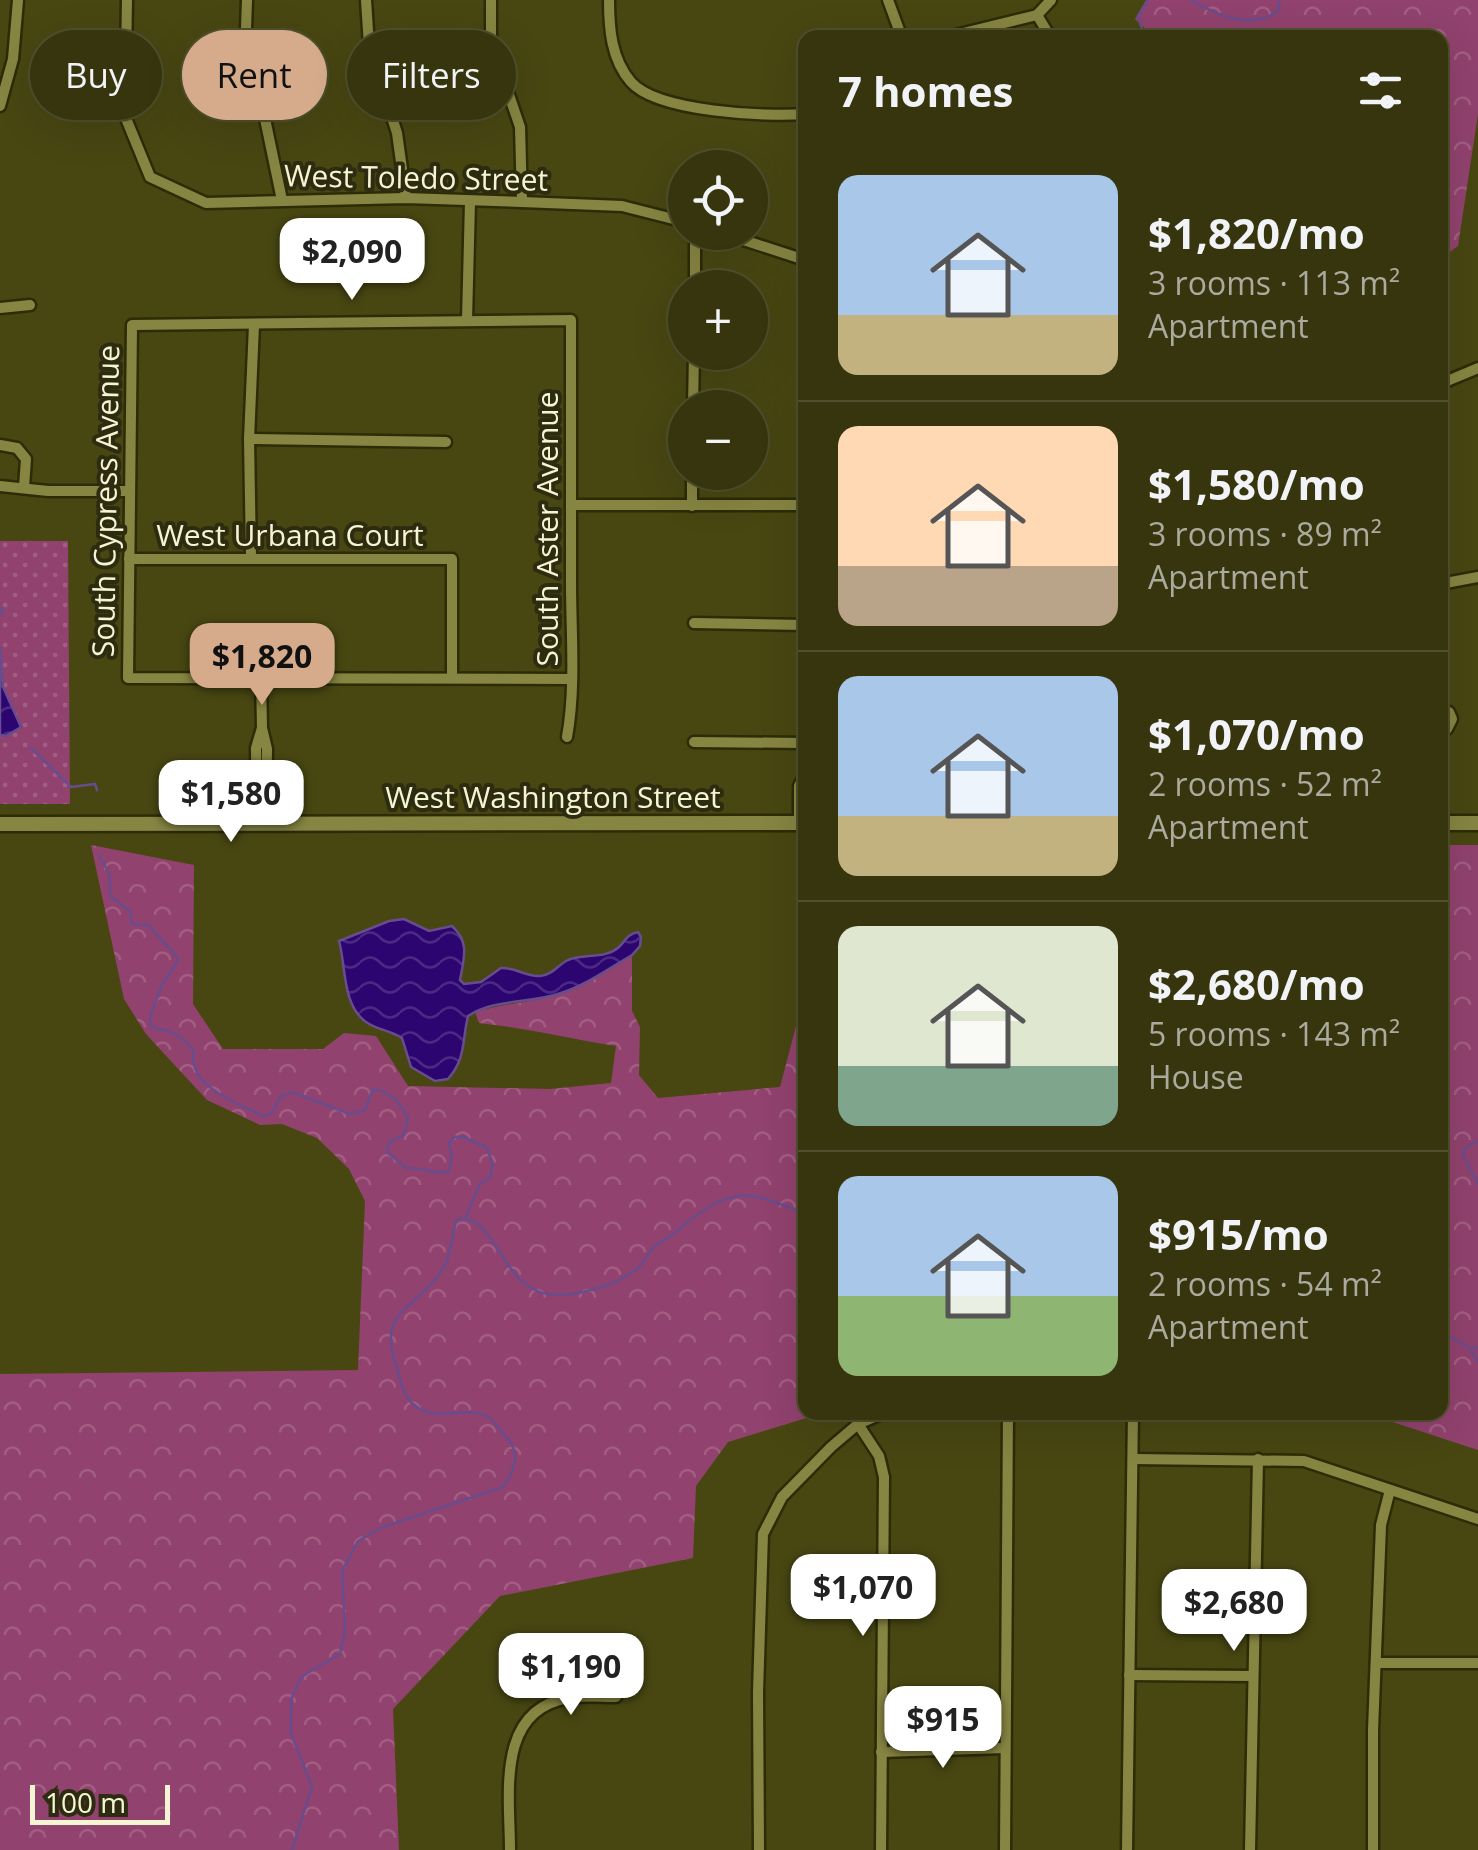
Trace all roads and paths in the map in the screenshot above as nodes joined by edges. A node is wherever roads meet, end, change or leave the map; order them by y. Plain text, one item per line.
1 (18, 0) edge
2 (127, 0) edge
3 (247, 0) edge
4 (366, 0) edge
5 (490, 0) edge
6 (609, 0) edge
7 (888, 0) edge
8 (1051, 0) edge
9 (1037, 15) junction
10 (899, 30) edge
11 (975, 30) edge
12 (1046, 30) edge
13 (0, 106) edge
14 (798, 114) edge
15 (406, 198) junction
16 (282, 200) junction
17 (470, 202) junction
18 (522, 202) junction
19 (668, 218) edge
20 (768, 248) edge
21 (798, 258) edge
22 (30, 305) dead end
23 (0, 308) edge
24 (466, 320) junction
25 (254, 325) junction
26 (1478, 368) edge
27 (1448, 381) edge
28 (249, 440) junction
29 (446, 442) dead end
30 (0, 445) edge
31 (0, 486) edge
32 (24, 487) junction
33 (692, 490) edge
34 (128, 491) junction
35 (571, 505) junction
36 (798, 505) edge
37 (692, 506) junction
38 (251, 557) junction
39 (129, 559) junction
40 (1478, 577) edge
41 (1448, 583) edge
42 (694, 623) dead end
43 (798, 625) edge
44 (261, 678) junction
45 (452, 678) junction
46 (571, 678) junction
47 (567, 737) dead end
48 (694, 742) dead end
49 (798, 743) edge
50 (262, 823) junction
51 (798, 823) edge
52 (1448, 823) edge
53 (1478, 823) edge
54 (0, 824) edge
55 (867, 1420) edge
56 (1008, 1420) edge
57 (1133, 1420) edge
58 (858, 1424) junction
59 (1133, 1459) junction
60 (1258, 1459) junction
61 (1390, 1490) junction
62 (1478, 1519) edge
63 (1376, 1663) junction
64 (1478, 1663) edge
65 (1129, 1676) junction
66 (1252, 1676) junction
67 (616, 1697) dead end
68 (1004, 1748) junction
69 (882, 1752) junction
70 (510, 1850) edge
71 (759, 1850) edge
72 (881, 1850) edge
73 (1004, 1850) edge
74 (1127, 1850) edge
75 (1250, 1850) edge
76 (1373, 1850) edge

1 - 13 street
2 - 16 street, West Toledo Street
3 - 16 street
4 - 15 street
5 - 18 street
6 - 14 street
7 - 10 street
8 - 9 street
9 - 11 street
9 - 12 street
15 - 16 street, West Toledo Street
15 - 17 street, West Toledo Street
17 - 18 street, West Toledo Street
17 - 24 street
18 - 19 street, West Toledo Street
20 - 21 street
22 - 23 street
24 - 25 street
24 - 35 street, South Aster Avenue
25 - 28 street
25 - 34 street, South Cypress Avenue
26 - 27 street
28 - 29 street
28 - 38 street
30 - 32 street
31 - 32 street
32 - 34 street
33 - 37 street
34 - 39 street, South Cypress Avenue
35 - 37 street
35 - 46 street, South Aster Avenue
36 - 37 street
38 - 39 street, West Urbana Court
38 - 45 street, West Urbana Court
39 - 44 street, South Cypress Avenue
40 - 41 street
42 - 43 street
44 - 45 street
44 - 50 street
45 - 46 street
46 - 47 street, South Aster Avenue
48 - 49 street
50 - 51 main road, West Washington Street
50 - 54 main road, West Washington Street
52 - 53 main road
55 - 58 street
56 - 68 street
57 - 59 street
58 - 69 street
58 - 71 street
59 - 60 street
59 - 65 street
60 - 61 street
60 - 66 street
61 - 62 street
61 - 63 street
63 - 64 street
63 - 76 street
65 - 66 street
65 - 74 street
66 - 75 street
67 - 70 street
68 - 69 street
68 - 73 street
69 - 72 street

